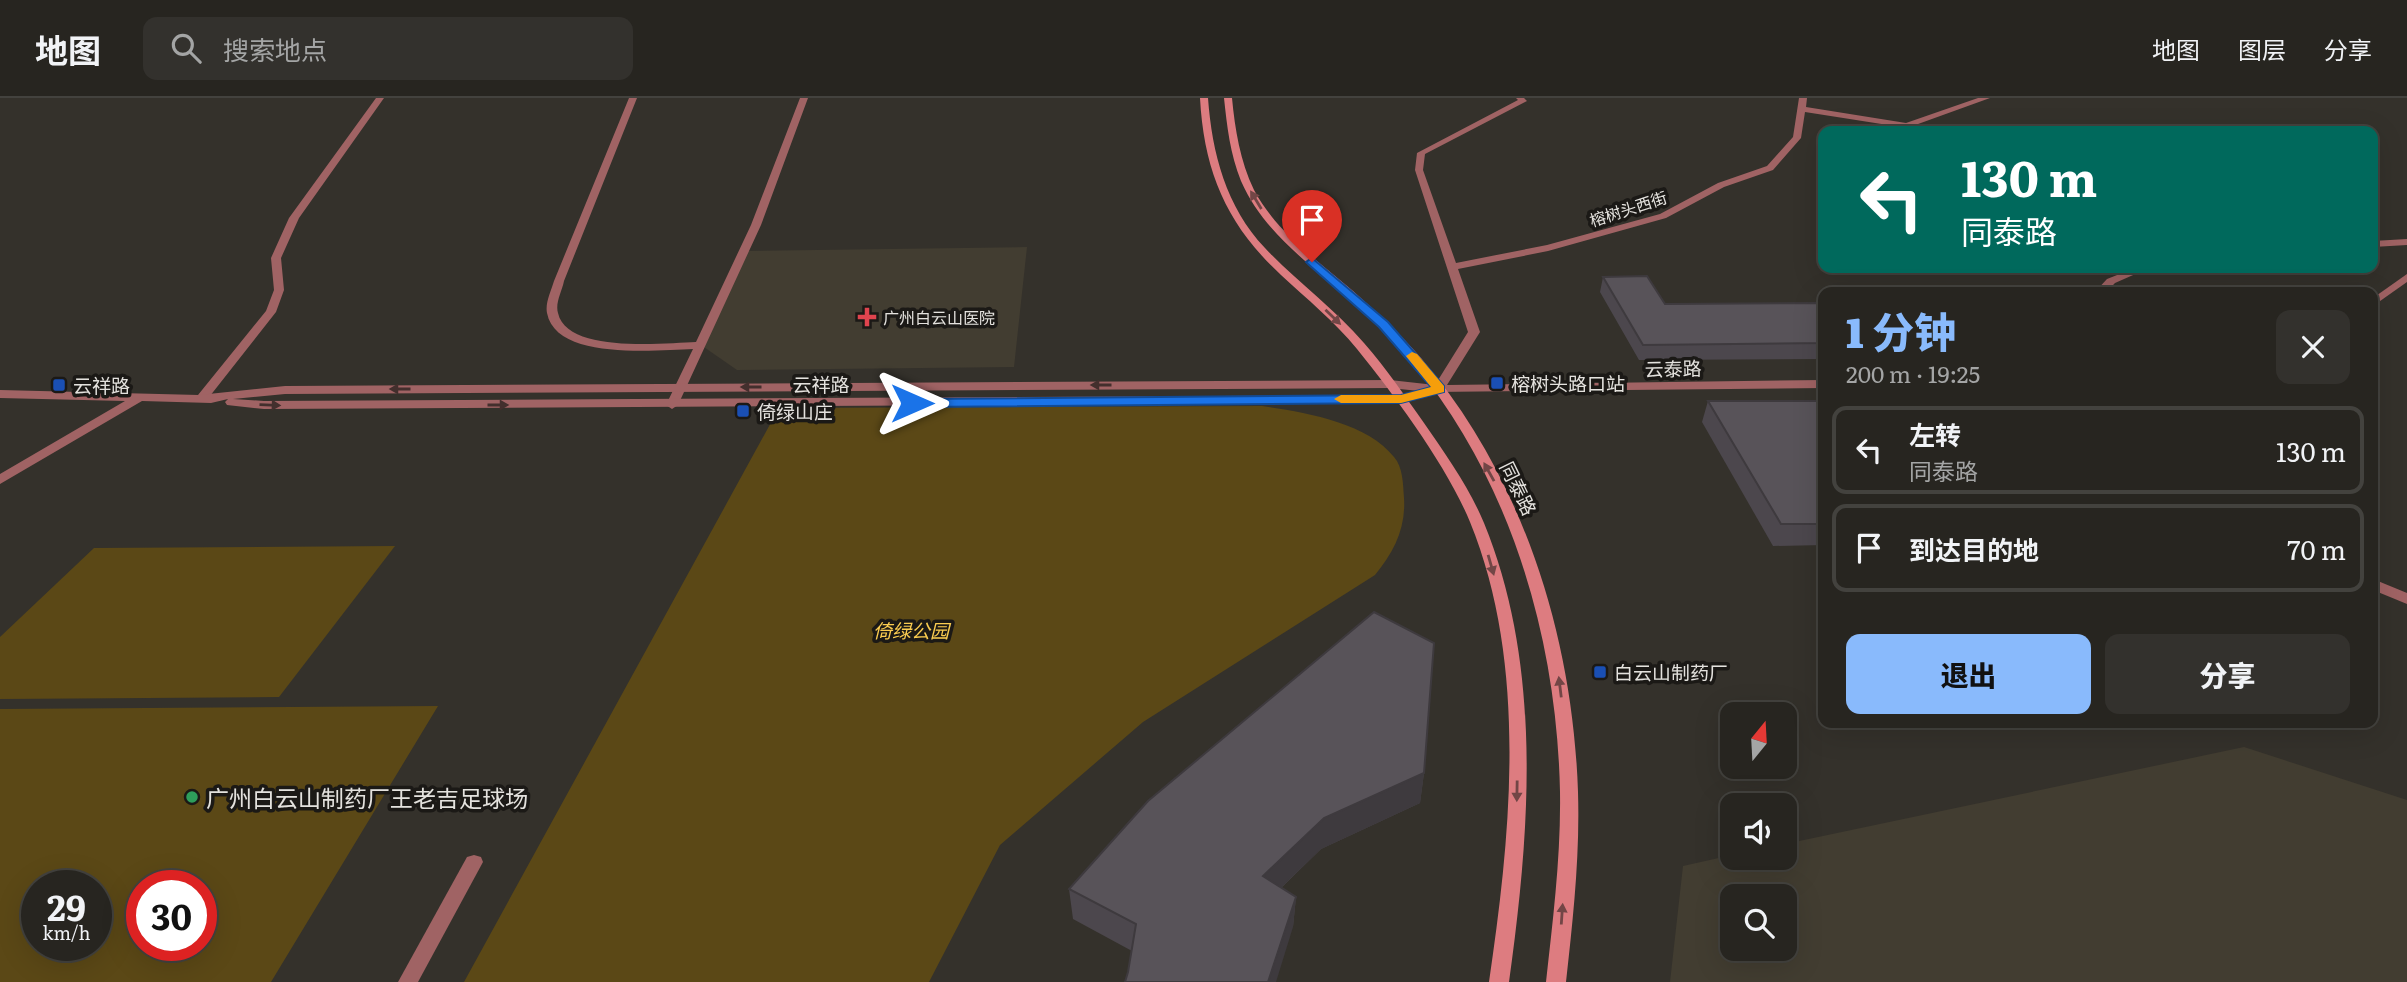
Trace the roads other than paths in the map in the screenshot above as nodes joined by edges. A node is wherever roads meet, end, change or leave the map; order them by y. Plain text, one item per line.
1 (380, 98) edge
2 (633, 98) edge
3 (804, 98) edge
4 (1204, 98) edge
5 (1228, 98) edge
6 (1520, 98) edge
7 (1803, 98) edge
8 (1986, 98) edge
9 (1803, 109) junction
10 (2407, 242) edge
11 (2378, 244) edge
12 (1453, 268) junction
13 (2131, 273) edge
14 (2407, 277) edge
15 (2105, 287) edge
16 (2378, 299) edge
17 (701, 345) junction
18 (1390, 384) junction
19 (1818, 384) edge
20 (680, 387) junction
21 (1440, 389) junction
22 (0, 394) edge
23 (139, 397) junction
24 (202, 398) junction
25 (1401, 399) junction
26 (672, 405) junction
27 (0, 480) edge
28 (2378, 586) edge
29 (2407, 599) edge
30 (474, 862) dead end
31 (408, 982) edge
32 (1499, 982) edge
33 (1556, 982) edge

1 - 24 street
2 - 17 street
3 - 17 street
4 -> 18 main road
21 -> 5 main road, 同泰路
6 - 12 street
7 - 9 street, 榕树头西街
8 - 9 street
9 - 12 street, 榕树头西街
10 - 11 street
12 - 21 street
13 - 15 street
14 - 16 street
17 - 20 street
18 -> 20 street, 云祥路
18 - 21 street, 云祥路
18 - 25 main road
19 - 21 street, 云泰路
20 -> 24 street, 云祥路
20 - 26 street
21 - 25 street, 云祥路
33 -> 21 main road, 同泰路
22 - 23 street, 云祥路
23 - 24 street, 云祥路
23 - 27 street
24 -> 26 street, 云祥路
25 - 26 street, 云祥路
25 -> 32 main road
28 - 29 street
30 - 31 street

